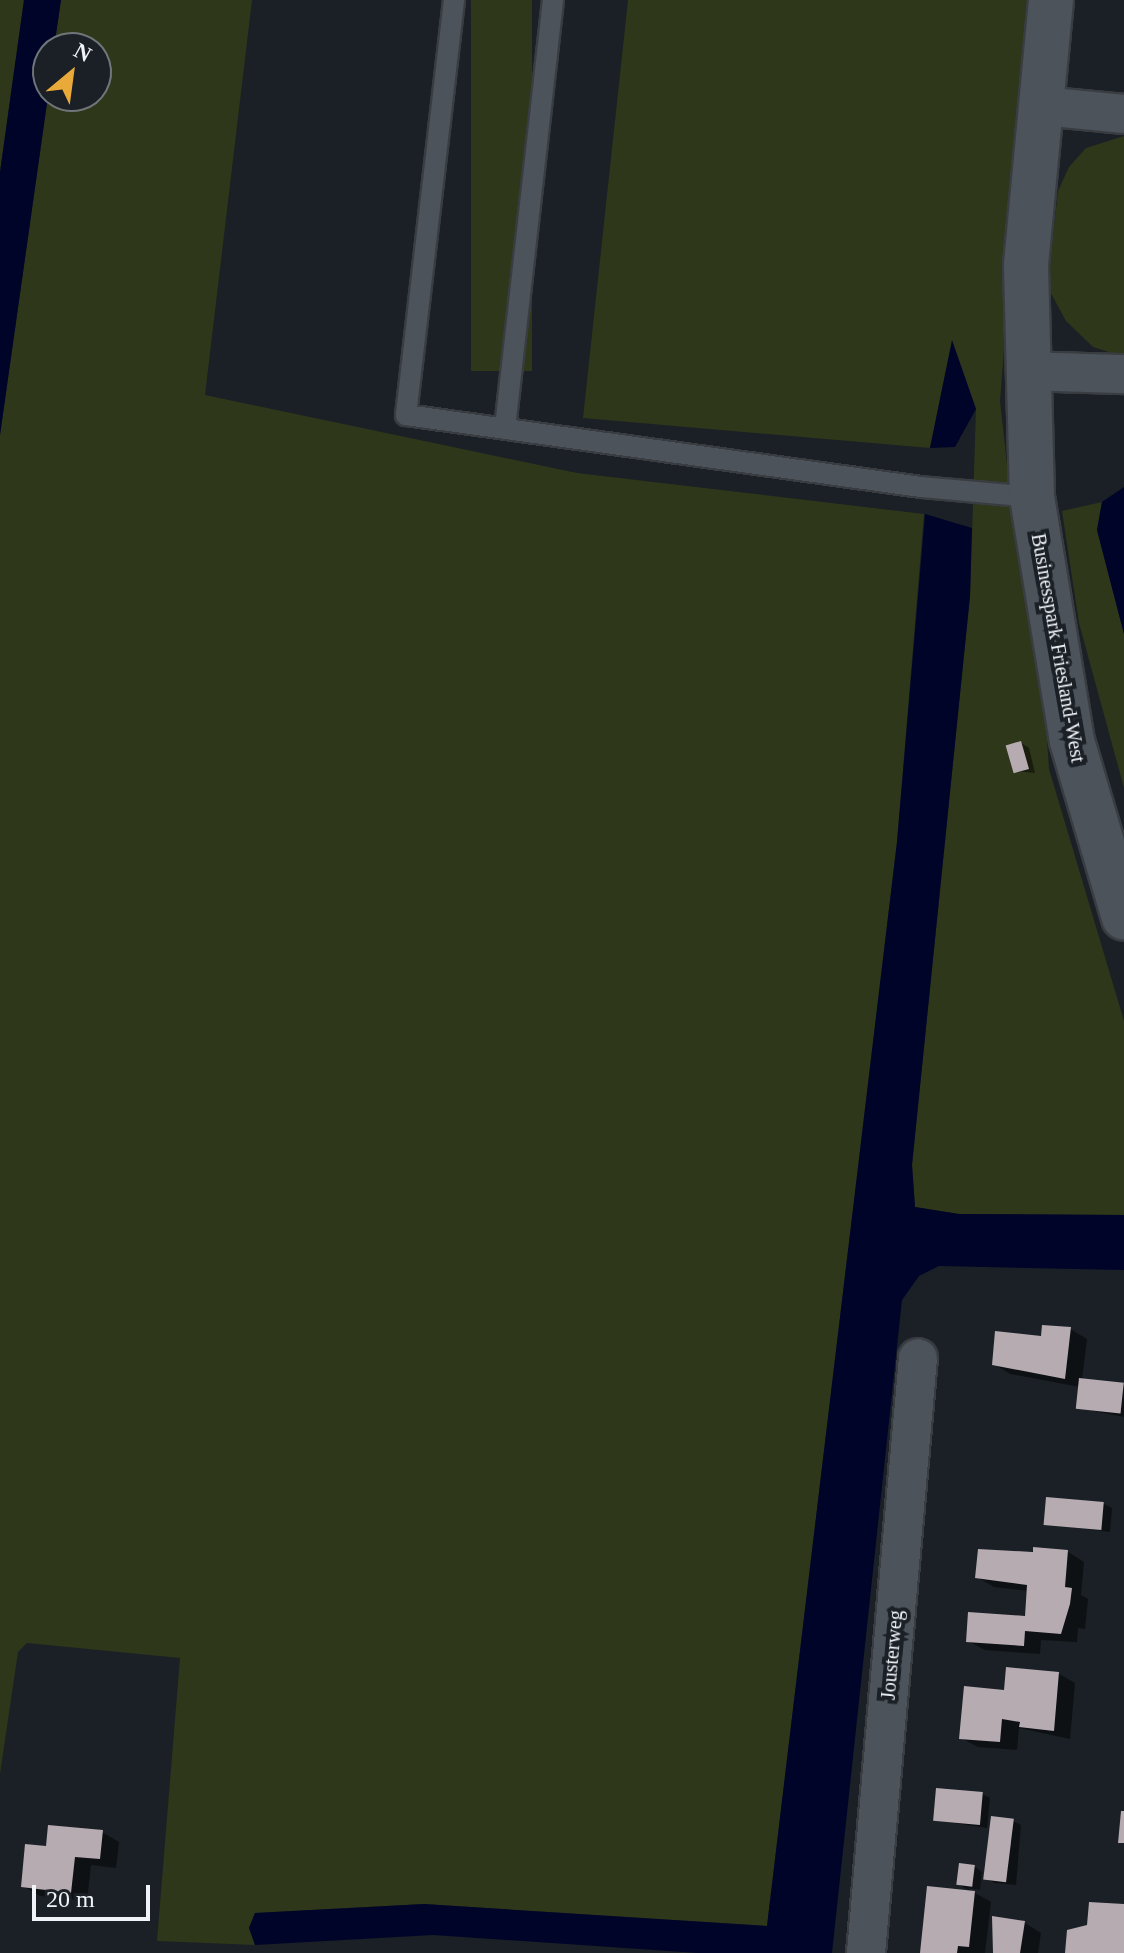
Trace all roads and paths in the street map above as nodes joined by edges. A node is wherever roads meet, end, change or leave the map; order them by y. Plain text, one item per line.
1 (454, 0) edge
2 (553, 0) edge
3 (1051, 0) edge
4 (1041, 106) junction
5 (1124, 114) edge
6 (1026, 371) junction
7 (1124, 374) edge
8 (505, 428) junction
9 (1032, 497) junction
10 (1124, 918) edge
11 (918, 1358) dead end
12 (866, 1953) edge

1 - 8 lane
2 - 8 lane
3 - 4 street, Businesspark Friesland-West
4 - 5 street
4 - 6 street, Businesspark Friesland-West
6 - 7 street
6 - 9 street, Businesspark Friesland-West
8 - 9 lane
9 - 10 street, Businesspark Friesland-West
11 - 12 street, Jousterweg

